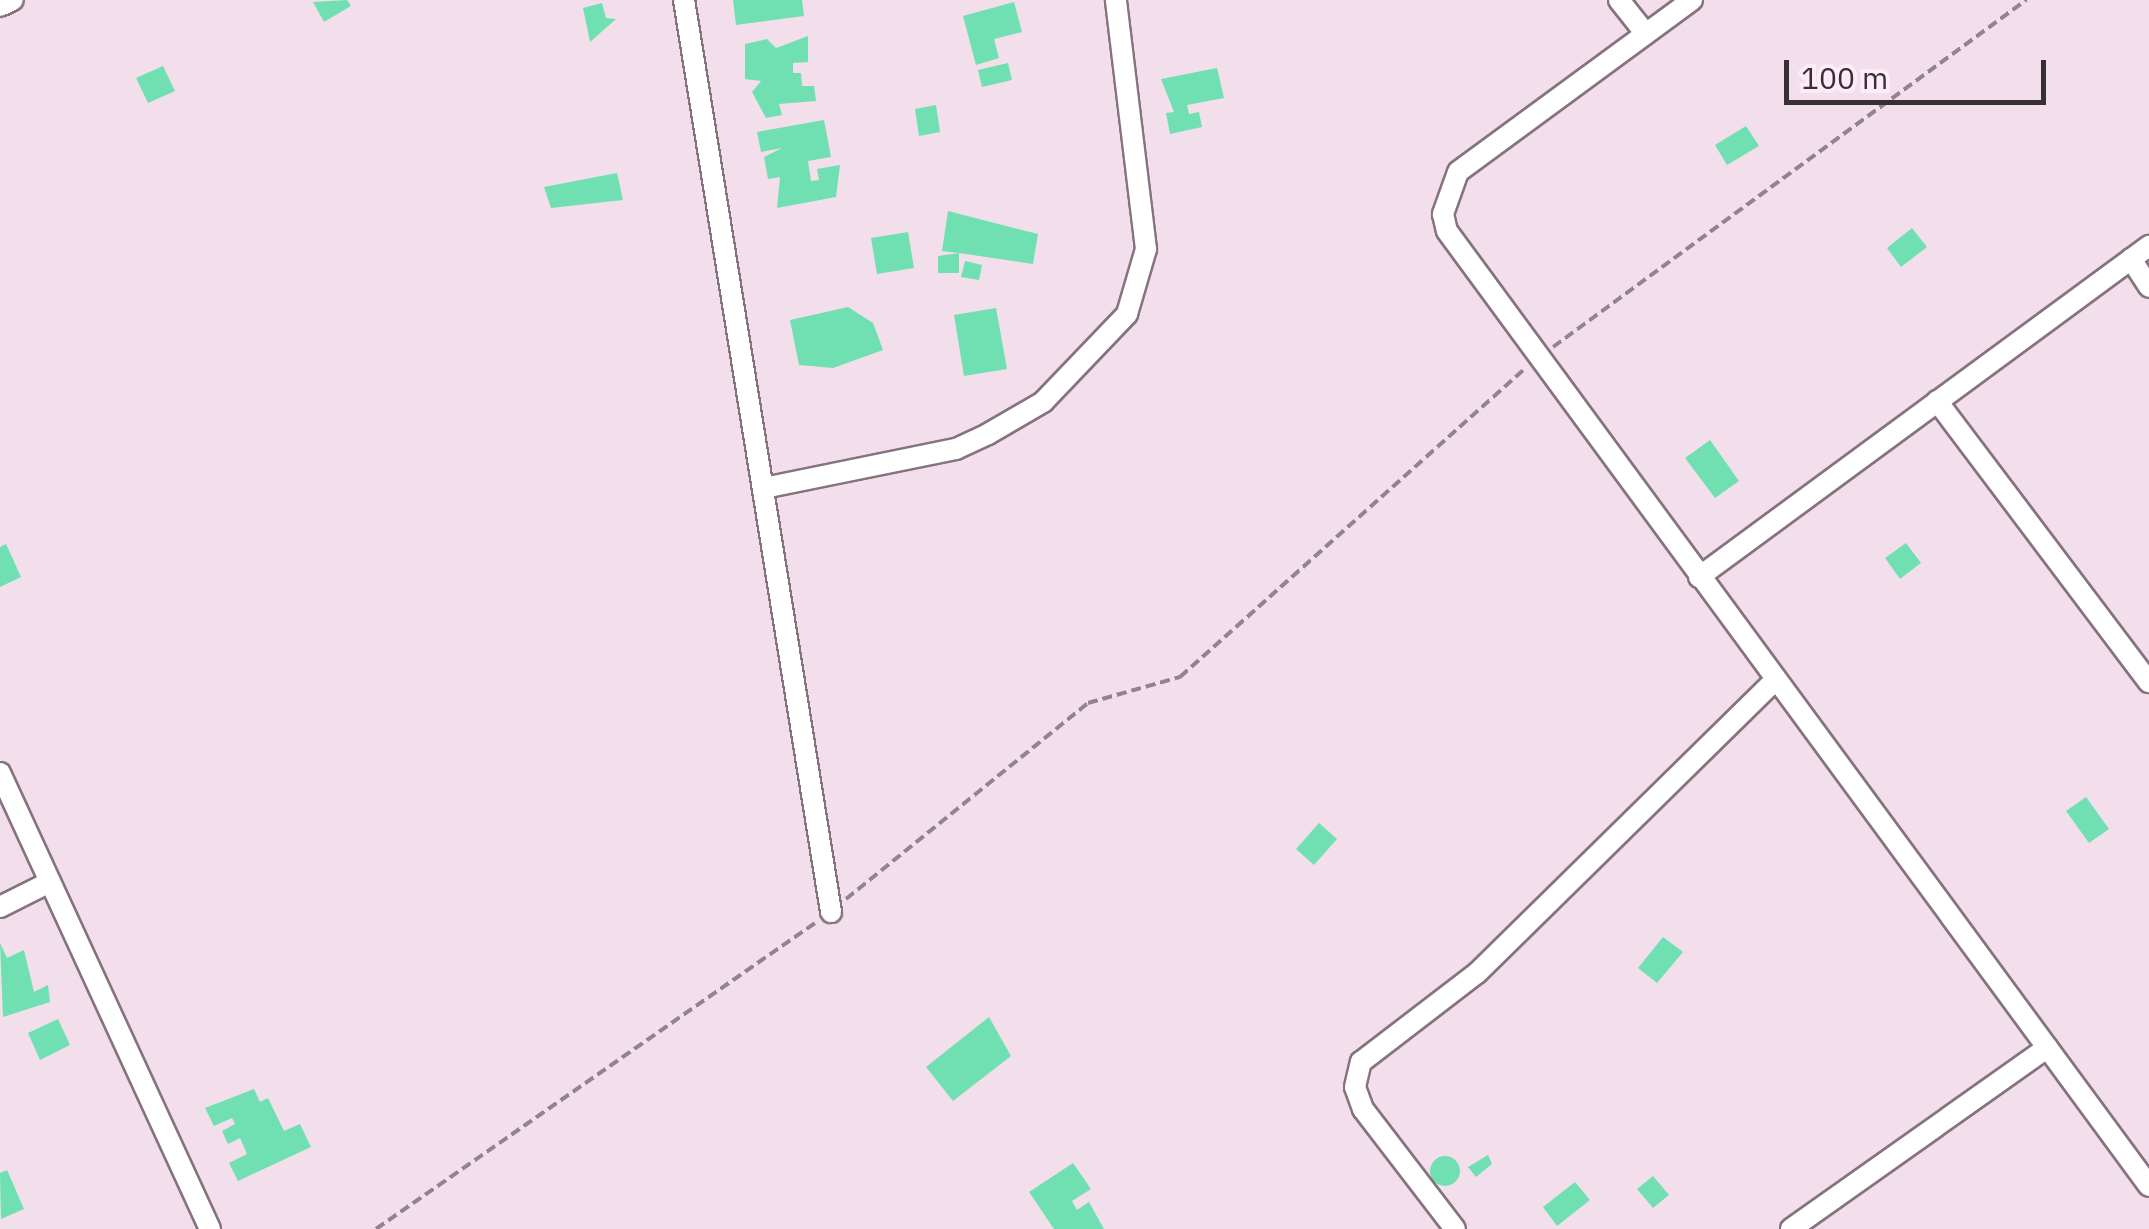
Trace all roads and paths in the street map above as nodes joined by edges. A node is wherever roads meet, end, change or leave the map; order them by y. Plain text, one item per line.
1 (13, 0) edge
2 (684, 0) edge
3 (1116, 0) edge
4 (1620, 0) edge
5 (1692, 0) edge
6 (2026, 0) edge
7 (0, 6) edge
8 (1646, 34) junction
9 (2149, 246) edge
10 (2131, 260) junction
11 (2149, 288) edge
12 (1537, 359) junction
13 (1937, 401) junction
14 (764, 488) junction
15 (1698, 577) junction
16 (2145, 668) edge
17 (1775, 680) junction
18 (0, 772) edge
19 (50, 882) junction
20 (0, 907) edge
21 (830, 912) junction
22 (2047, 1048) junction
23 (2149, 1186) edge
24 (210, 1229) edge
25 (376, 1229) edge
26 (1454, 1229) edge
27 (1791, 1229) edge

1 - 7 street
2 - 14 street
3 - 14 street
4 - 8 street
5 - 8 street
6 - 12 path
8 - 12 street
9 - 10 street
10 - 11 street
10 - 13 street
12 - 15 street
12 - 21 path
13 - 15 street
13 - 16 street
14 - 21 street
15 - 17 street
17 - 22 street
17 - 26 street
18 - 19 street
19 - 20 street
19 - 24 street
21 - 25 path
22 - 23 street
22 - 27 street

